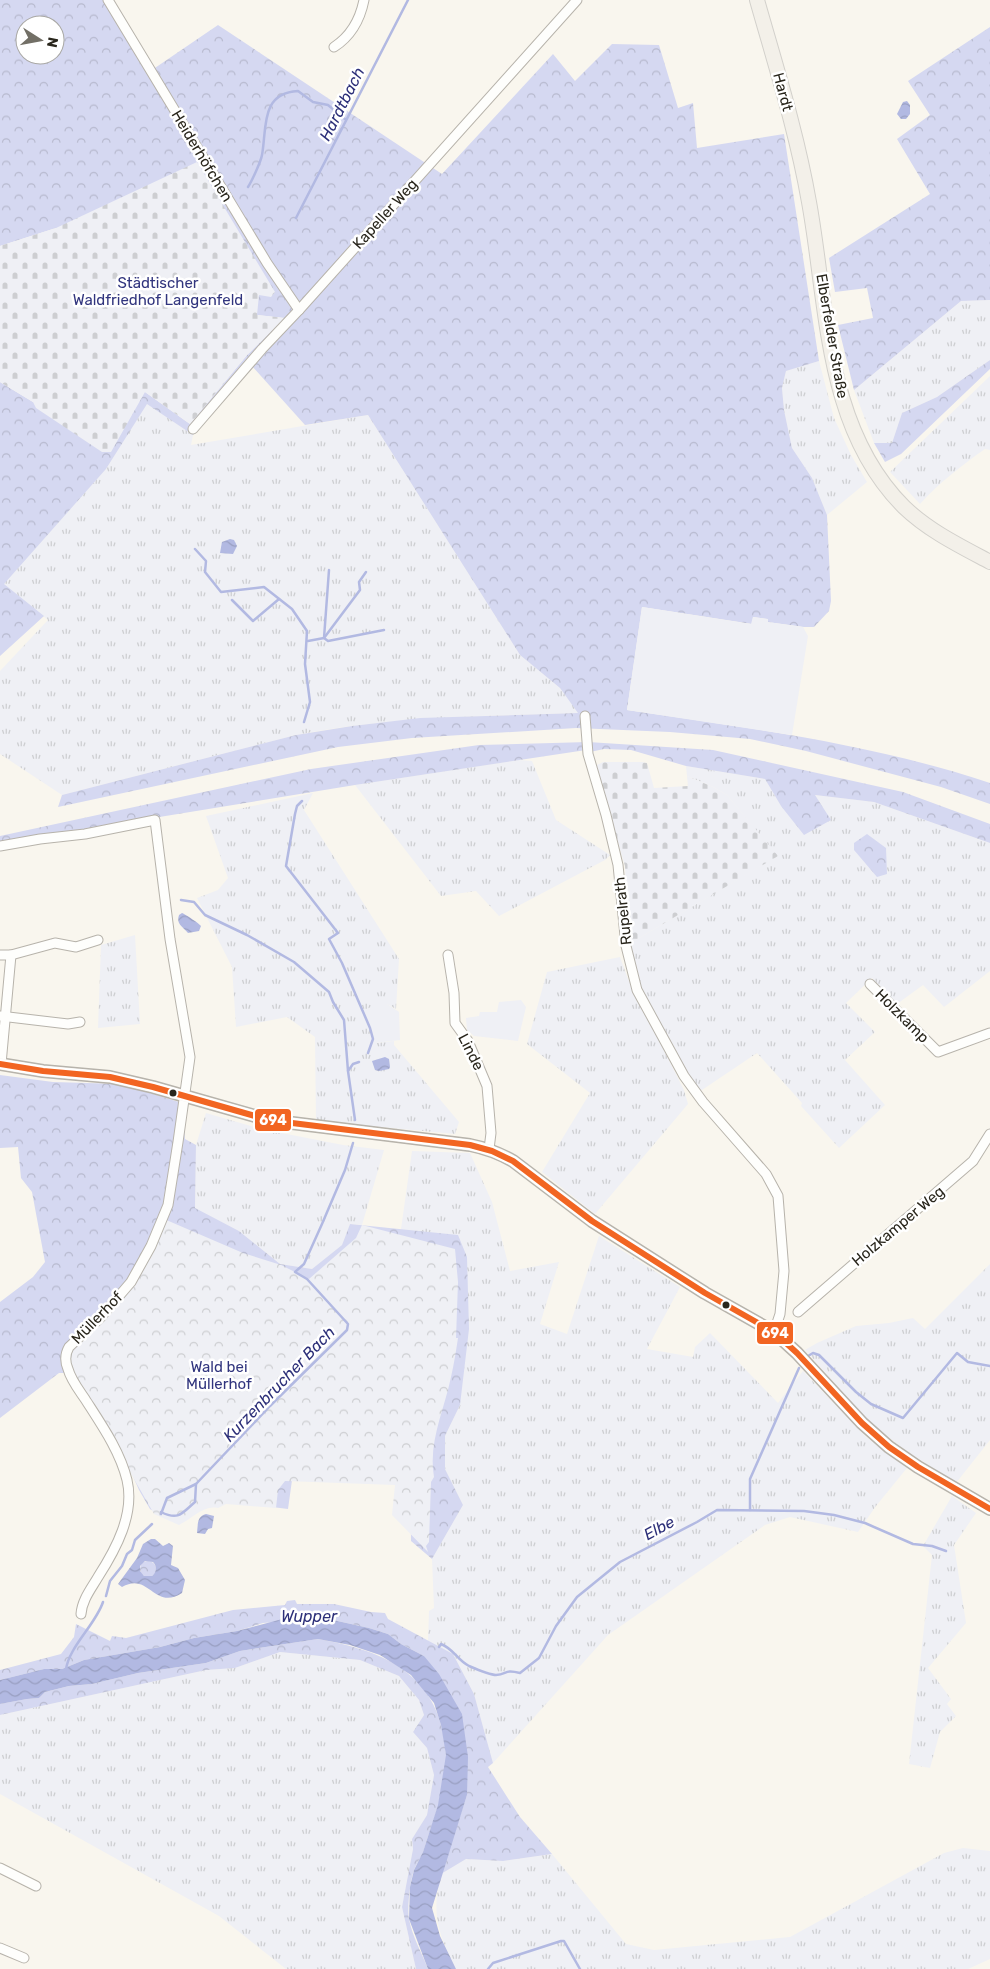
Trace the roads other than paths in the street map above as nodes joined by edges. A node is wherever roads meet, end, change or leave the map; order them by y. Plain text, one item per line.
1 (108, 0) edge
2 (364, 0) edge
3 (578, 0) edge
4 (757, 0) edge
5 (334, 47) dead end
6 (806, 185) joint
7 (299, 310) junction
8 (193, 429) dead end
9 (990, 562) edge
10 (585, 716) dead end
11 (0, 846) edge
12 (98, 940) dead end
13 (0, 954) edge
14 (11, 955) junction
15 (448, 955) dead end
16 (870, 984) dead end
17 (3, 1017) edge
18 (80, 1022) dead end
19 (990, 1033) edge
20 (1, 1064) edge
21 (186, 1096) junction
22 (990, 1134) edge
23 (489, 1149) junction
24 (798, 1312) dead end
25 (774, 1332) junction
26 (990, 1509) edge
27 (81, 1614) dead end
28 (0, 1868) edge
29 (36, 1886) dead end
30 (0, 1948) edge
31 (24, 1958) dead end

1 - 7 street, Heiderhöfchen
2 - 5 street
3 - 7 street, Kapeller Weg
4 - 6 main road, Hardt
6 - 9 main road, Elberfelder Straße
7 - 8 street, Kapeller Weg
10 - 25 street, Rupelrath
11 - 21 street, Müllerhof
12 - 14 street
13 - 14 street
14 - 17 street
15 - 23 street, Linde
16 - 19 street, Holzkamp
17 - 18 street
17 - 20 street
20 - 21 main road
21 - 23 main road
21 - 27 street, Müllerhof
22 - 24 street, Holzkamper Weg
23 - 25 main road
25 - 26 main road
28 - 29 street
30 - 31 street

